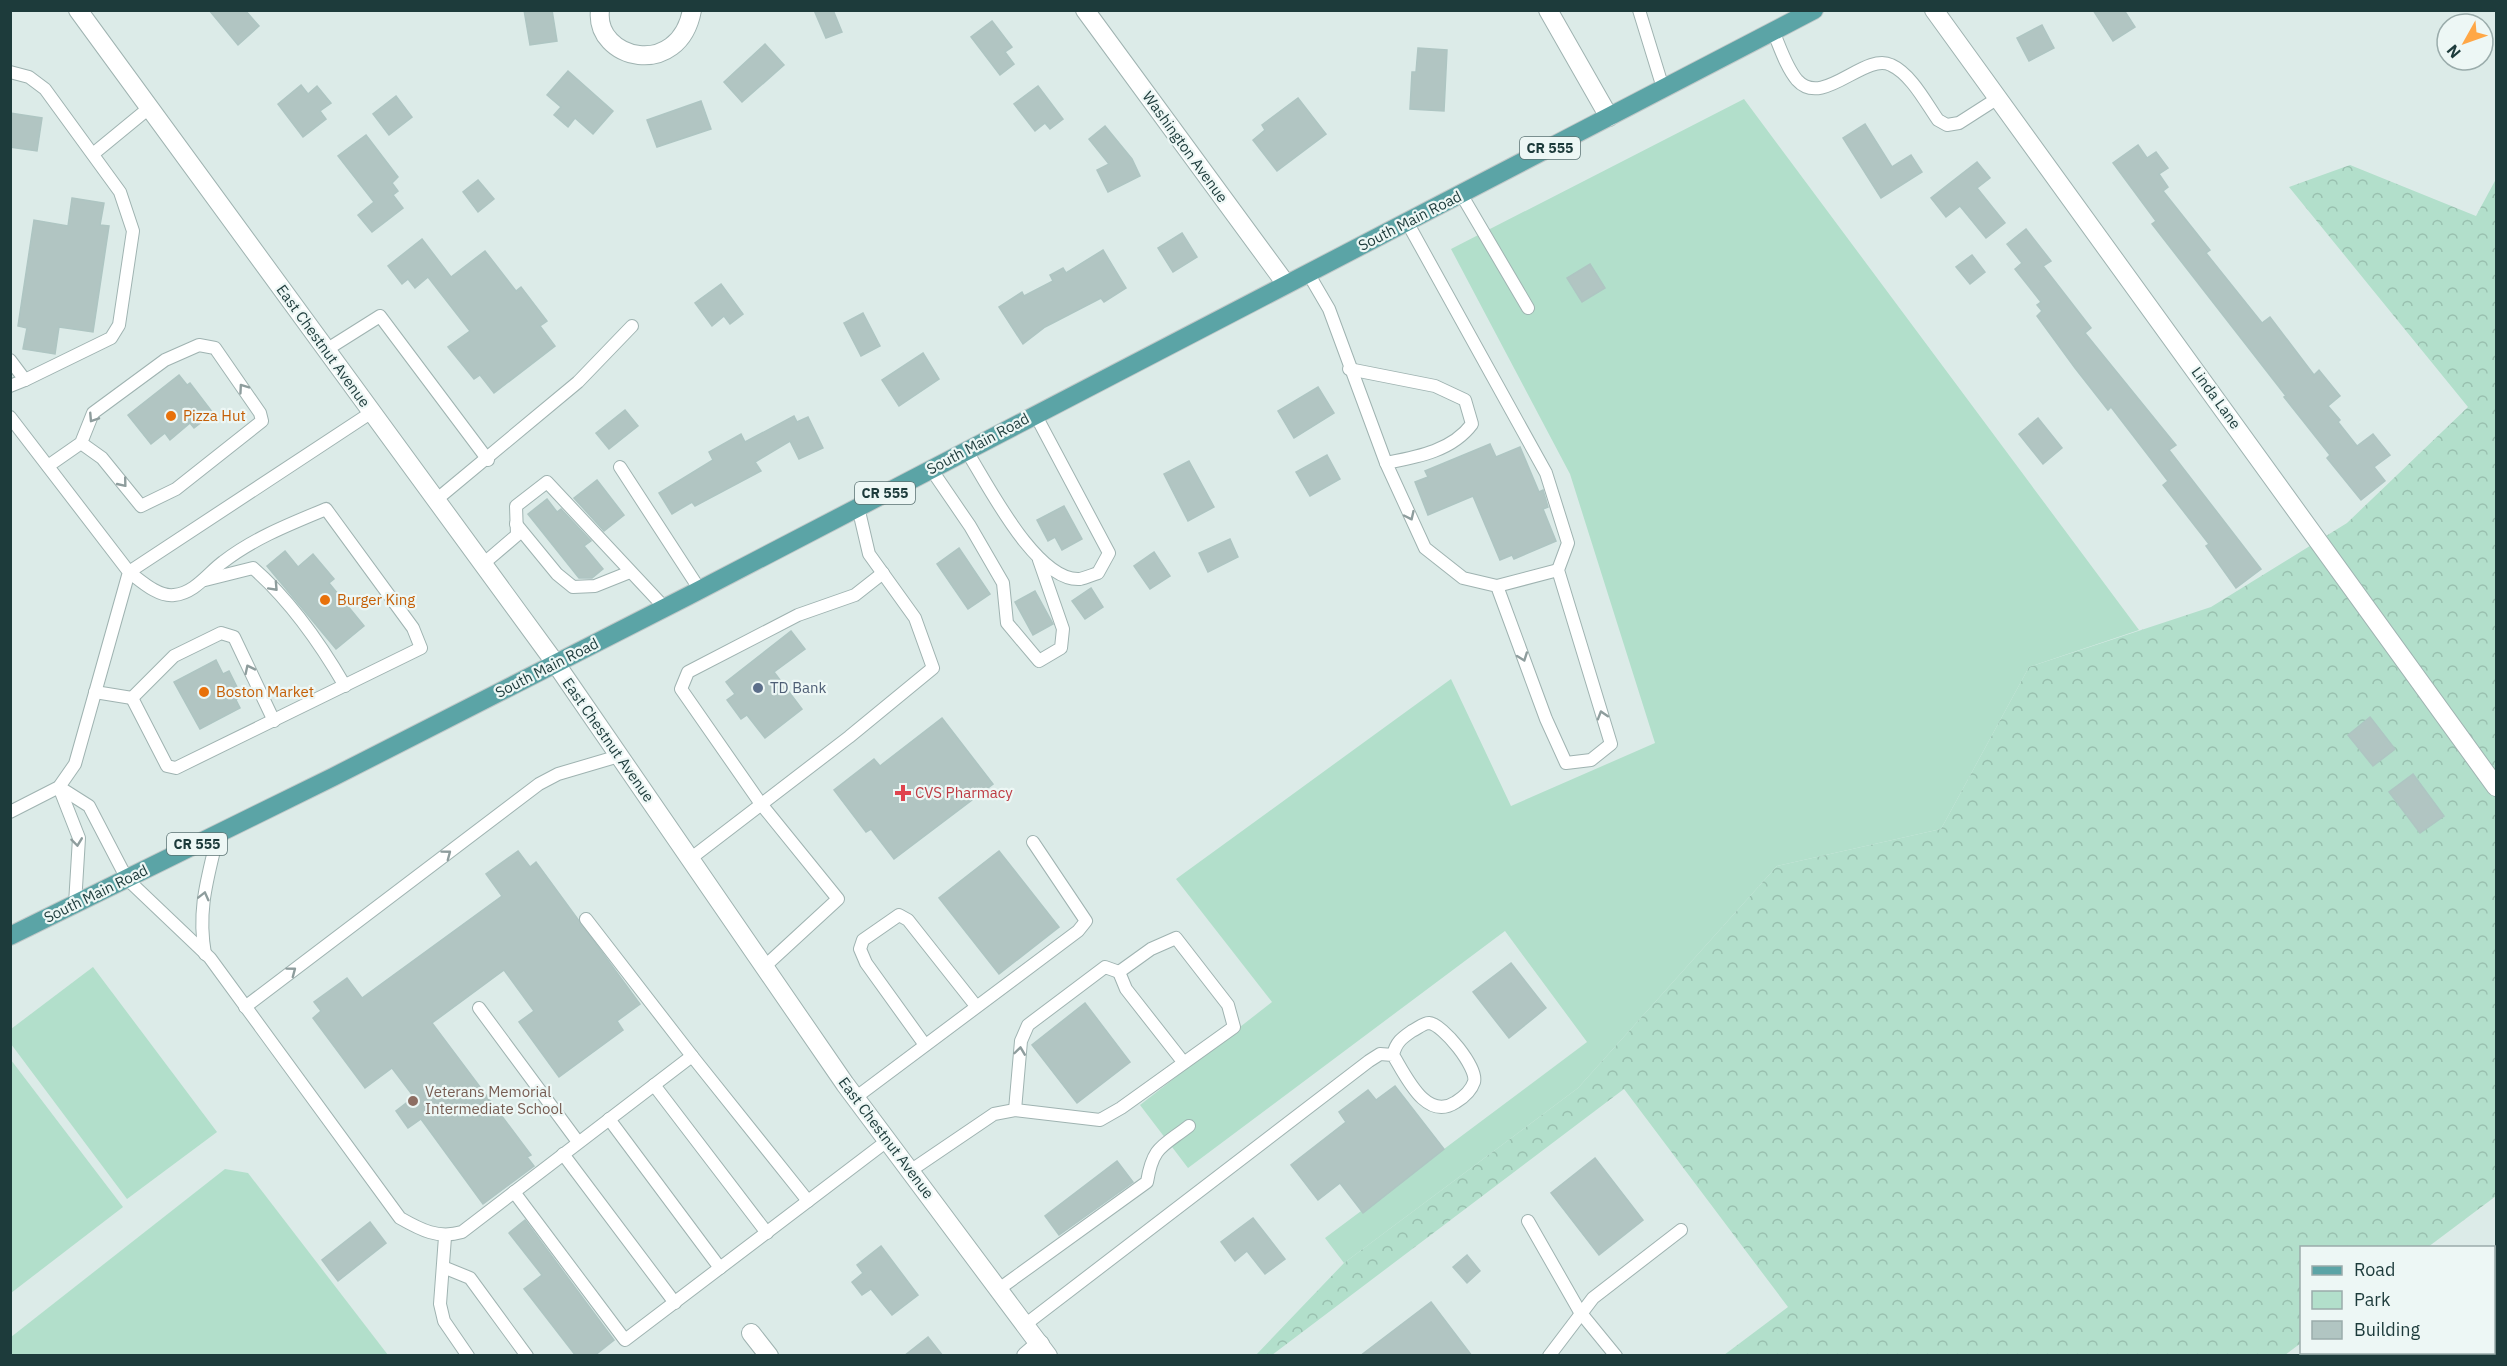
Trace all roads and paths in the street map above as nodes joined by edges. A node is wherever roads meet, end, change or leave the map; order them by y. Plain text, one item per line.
1 (78, 10) edge
2 (600, 10) edge
3 (692, 10) edge
4 (1085, 10) edge
5 (1548, 10) edge
6 (1639, 10) edge
7 (1814, 10) edge
8 (1934, 10) edge
9 (1780, 22) edge
10 (10, 72) edge
11 (1663, 88) junction
12 (1998, 98) junction
13 (149, 108) junction
14 (1609, 117) junction
15 (93, 154) junction
16 (1461, 194) junction
17 (1407, 222) junction
18 (1308, 273) junction
19 (1286, 284) junction
20 (1528, 308) dead end
21 (632, 326) dead end
22 (327, 350) junction
23 (10, 360) edge
24 (1349, 369) junction
25 (26, 380) junction
26 (10, 386) edge
27 (372, 412) junction
28 (1035, 414) junction
29 (10, 417) edge
30 (81, 443) junction
31 (966, 450) junction
32 (488, 460) junction
33 (1386, 463) junction
34 (48, 466) junction
35 (620, 467) dead end
36 (931, 469) junction
37 (436, 500) junction
38 (858, 507) junction
39 (516, 524) junction
40 (1039, 561) junction
41 (483, 564) junction
42 (1558, 570) junction
43 (129, 572) junction
44 (630, 572) junction
45 (883, 573) junction
46 (204, 581) junction
47 (1497, 586) junction
48 (700, 590) junction
49 (664, 607) junction
50 (556, 664) junction
51 (345, 686) junction
52 (95, 692) junction
53 (132, 698) junction
54 (274, 721) junction
55 (619, 756) junction
56 (58, 787) junction
57 (2496, 787) edge
58 (761, 804) junction
59 (10, 812) edge
60 (218, 834) junction
61 (1033, 842) dead end
62 (690, 859) junction
63 (127, 879) junction
64 (75, 904) junction
65 (586, 919) dead end
66 (10, 936) edge
67 (205, 954) junction
68 (764, 968) junction
69 (1119, 972) junction
70 (976, 1006) junction
71 (245, 1007) junction
72 (479, 1008) dead end
73 (925, 1045) junction
74 (1393, 1055) junction
75 (692, 1056) junction
76 (1184, 1063) junction
77 (654, 1085) junction
78 (855, 1098) junction
79 (1015, 1110) junction
80 (609, 1119) junction
81 (1189, 1126) dead end
82 (887, 1141) junction
83 (578, 1142) junction
84 (563, 1154) junction
85 (910, 1171) junction
86 (514, 1192) junction
87 (808, 1202) junction
88 (1528, 1221) dead end
89 (1681, 1230) dead end
90 (766, 1233) junction
91 (446, 1237) junction
92 (443, 1267) junction
93 (720, 1268) junction
94 (999, 1289) junction
95 (675, 1303) junction
96 (1580, 1312) junction
97 (1026, 1324) junction
98 (751, 1333) dead end
99 (1038, 1352) edge
100 (468, 1356) edge
101 (527, 1356) edge
102 (769, 1356) edge
103 (1549, 1356) edge
104 (1617, 1356) edge

1 - 13 street, East Chestnut Avenue
2 - 3 street
4 - 19 street, Washington Avenue
5 - 14 street
6 - 11 lane
7 - 9 main road, South Main Road / CR 555
8 - 12 street, Linda Lane
9 - 11 main road, South Main Road / CR 555
9 - 12 lane
10 - 15 lane
11 - 14 main road, South Main Road / CR 555
12 - 57 street, Linda Lane
13 - 15 lane
13 - 22 street, East Chestnut Avenue
14 - 16 main road, South Main Road / CR 555
15 - 25 lane
16 - 17 main road, South Main Road / CR 555
16 - 20 lane
17 - 18 main road, South Main Road / CR 555
17 - 42 lane
18 - 19 main road, South Main Road / CR 555
18 - 24 lane
19 - 28 main road, South Main Road / CR 555
21 - 32 lane
22 - 27 street, East Chestnut Avenue
22 - 32 lane
23 - 25 lane
24 - 33 lane
24 - 33 lane
25 - 26 lane
27 - 37 street, East Chestnut Avenue
27 - 43 lane
28 - 31 main road, South Main Road / CR 555
28 - 40 lane
29 - 34 lane
30 -> 30 lane
30 - 34 lane
31 - 36 main road, South Main Road / CR 555
31 - 40 lane
32 - 37 lane
33 -> 47 lane
34 - 43 lane
35 - 48 lane
36 - 38 main road, South Main Road / CR 555
36 - 40 lane
37 - 41 street, East Chestnut Avenue
38 - 45 lane
38 - 48 main road, South Main Road / CR 555
39 - 41 lane
39 - 44 lane
39 - 44 lane
41 - 50 street, East Chestnut Avenue
42 - 47 lane
47 -> 42 lane
43 - 46 lane
43 - 52 lane
44 - 49 lane
45 - 58 lane
45 - 58 lane
46 -> 51 lane
46 - 51 lane
48 - 49 main road, South Main Road / CR 555
49 - 50 main road, South Main Road / CR 555
50 - 55 street, East Chestnut Avenue
50 - 60 main road, South Main Road / CR 555
51 - 54 lane
52 - 53 lane
52 - 56 lane
53 - 54 lane
54 -> 53 lane
55 - 62 street, East Chestnut Avenue
71 -> 55 lane
56 - 59 lane
56 - 63 lane
56 -> 64 lane
58 - 62 lane
58 - 68 lane
60 - 63 main road, South Main Road / CR 555
67 -> 60 lane
61 - 70 lane
62 - 68 street, East Chestnut Avenue
63 - 64 main road, South Main Road / CR 555
63 - 67 lane
64 - 66 main road, South Main Road / CR 555
65 - 75 lane
67 - 71 lane
68 - 78 street, East Chestnut Avenue
69 - 76 lane
69 - 76 lane
79 -> 69 lane
70 - 73 lane
70 - 73 lane
71 - 91 lane
72 - 83 lane
73 - 78 lane
74 - 74 lane
74 - 97 lane
75 - 77 lane
75 - 87 lane
76 - 79 lane
77 - 80 lane
77 - 90 lane
78 - 82 street, East Chestnut Avenue
79 - 85 lane
80 - 83 lane
80 - 93 lane
81 - 94 lane
82 - 85 street, East Chestnut Avenue
82 - 87 lane
83 - 84 lane
84 - 86 lane
84 - 95 lane
85 - 94 street, East Chestnut Avenue
86 - 91 lane
86 - 95 lane
87 - 90 lane
88 - 96 lane
89 - 96 lane
90 - 93 lane
91 - 92 lane
92 - 100 lane
92 - 101 lane
93 - 95 lane
94 - 97 street, East Chestnut Avenue
96 - 103 lane
96 - 104 lane
97 - 99 street, East Chestnut Avenue
98 - 102 street

